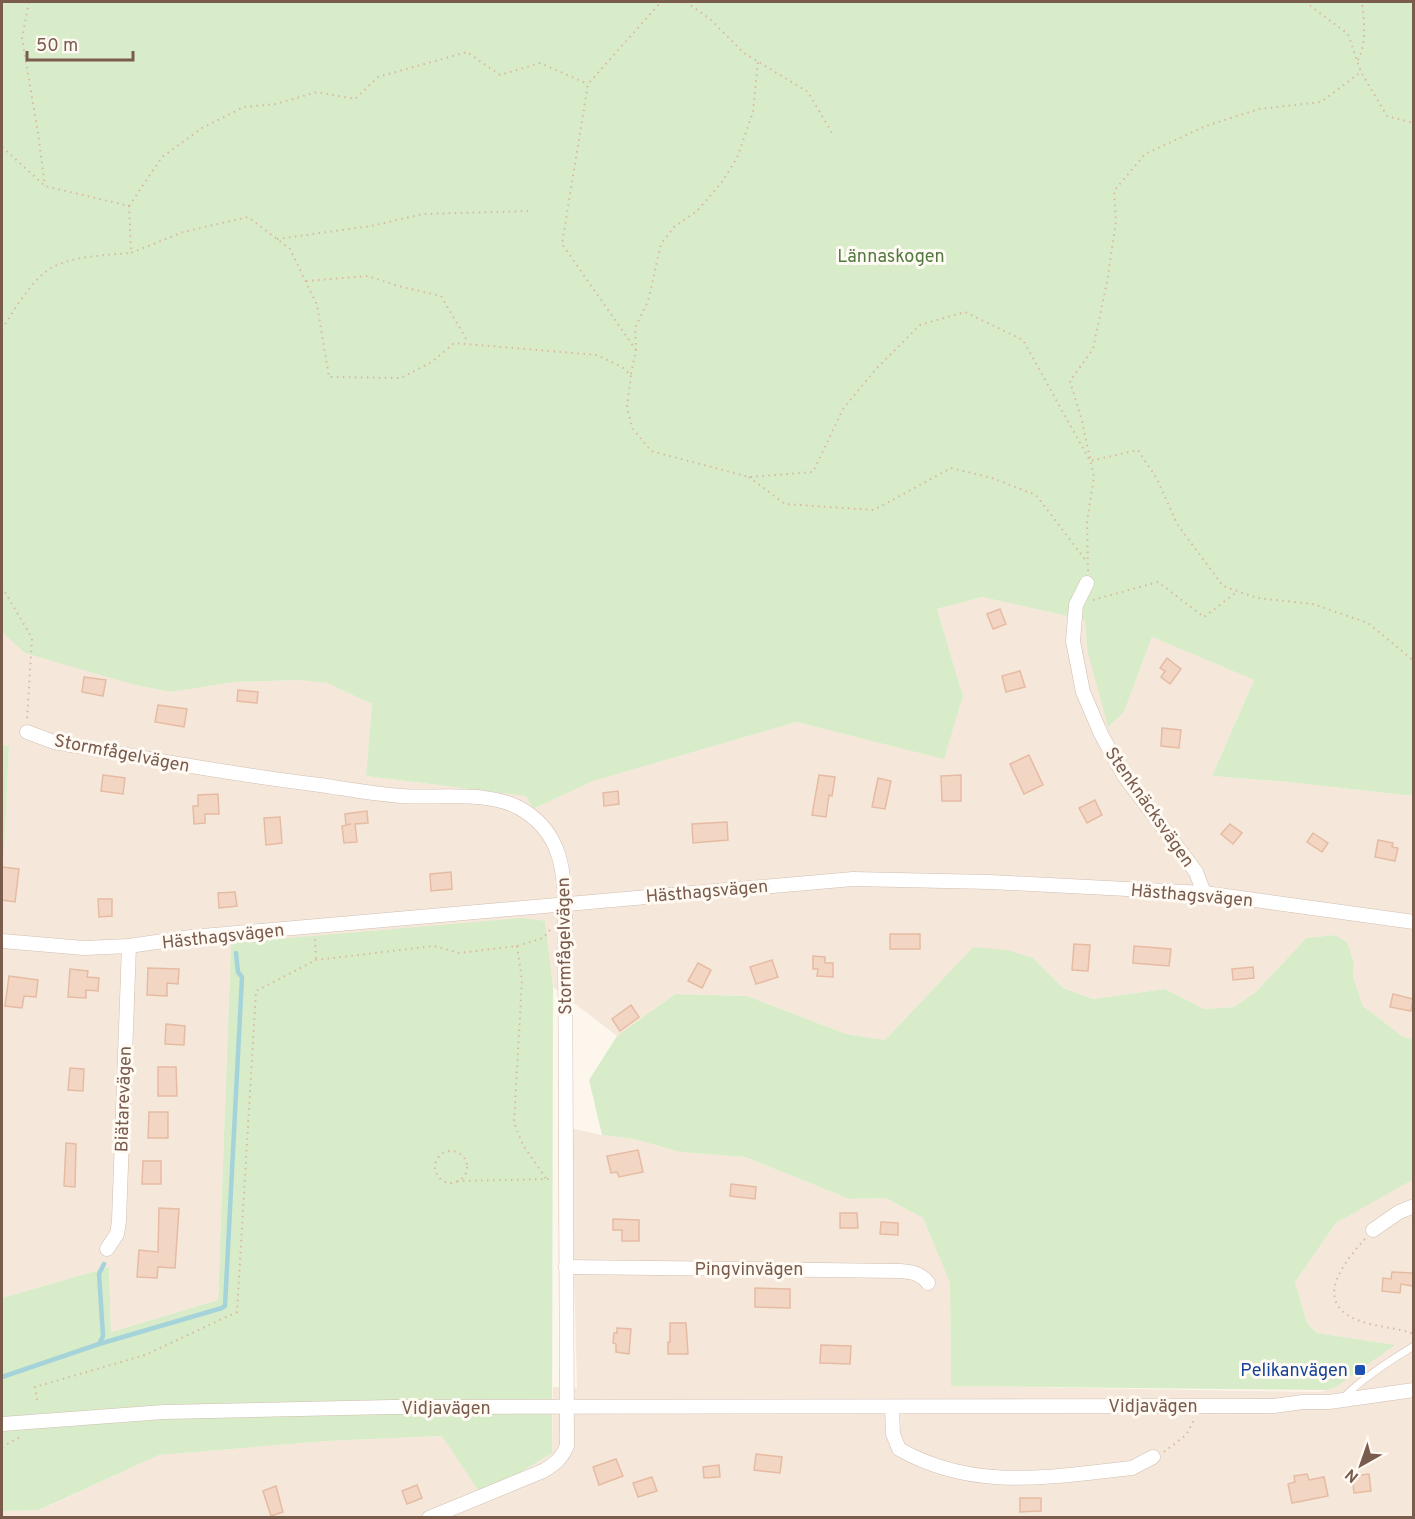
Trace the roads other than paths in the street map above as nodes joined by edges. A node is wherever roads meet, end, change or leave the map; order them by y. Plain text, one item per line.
1 (1087, 583) road end
2 (27, 732) road end
3 (1204, 893) junction
4 (565, 904) junction
5 (1413, 922) edge
6 (2, 941) edge
7 (129, 946) junction
8 (1413, 1206) edge
9 (1373, 1230) road end
10 (107, 1249) dead end
11 (566, 1267) junction
12 (927, 1283) dead end
13 (1413, 1346) edge
14 (1413, 1390) edge
15 (1342, 1400) junction
16 (892, 1407) junction
17 (566, 1408) junction
18 (2, 1424) edge
19 (1154, 1458) road end
20 (429, 1518) edge

1 - 3 street, Stenknäcksvägen
2 - 4 street, Stormfågelvägen
3 - 4 street, Hästhagsvägen
3 - 5 street, Hästhagsvägen
4 - 7 street, Hästhagsvägen
4 - 11 street, Stormfågelvägen
6 - 7 street, Hästhagsvägen
7 - 10 street, Biätarevägen
8 - 9 street
11 - 12 street, Pingvinvägen
11 - 17 street, Stormfågelvägen
13 - 15 lane
14 - 15 street, Vidjavägen
15 - 16 street, Vidjavägen
16 - 17 street, Vidjavägen
16 - 19 street
17 - 18 street, Vidjavägen
17 - 20 street, Stormfågelvägen

